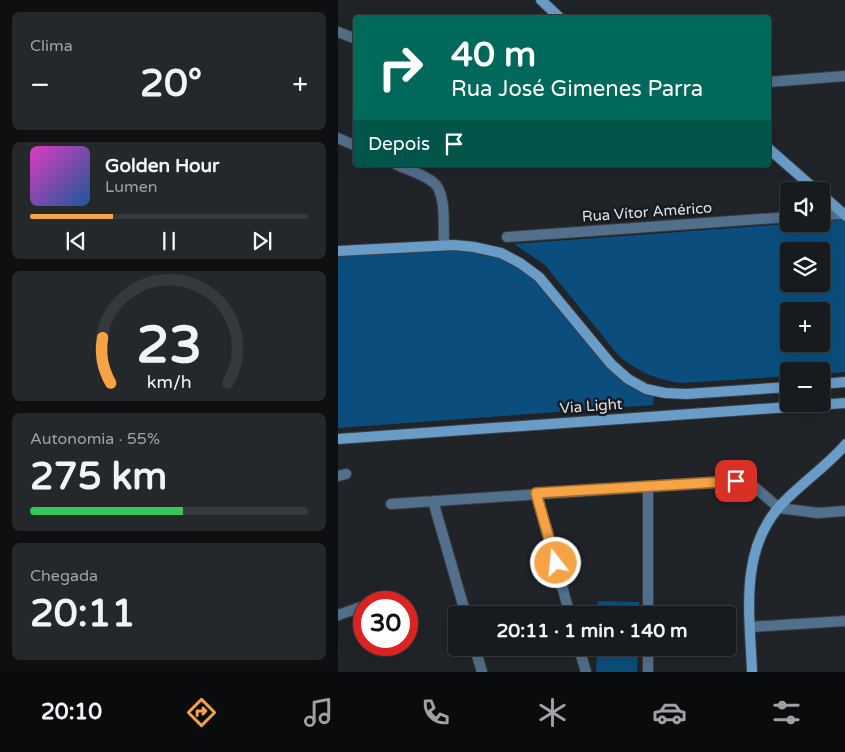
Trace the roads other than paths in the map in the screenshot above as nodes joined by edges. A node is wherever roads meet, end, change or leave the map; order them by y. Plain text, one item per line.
1 (541, 0) edge
2 (557, 15) edge
3 (338, 32) edge
4 (353, 38) edge
5 (846, 76) edge
6 (771, 82) edge
7 (338, 138) edge
8 (353, 145) edge
9 (771, 151) edge
10 (401, 167) edge
11 (807, 182) edge
12 (830, 202) edge
13 (830, 215) edge
14 (845, 215) edge
15 (780, 218) edge
16 (507, 237) dead end
17 (444, 245) junction
18 (338, 251) edge
19 (846, 382) edge
20 (830, 383) edge
21 (780, 388) edge
22 (846, 403) edge
23 (338, 439) edge
24 (846, 444) edge
25 (648, 486) junction
26 (536, 493) junction
27 (433, 502) junction
28 (391, 504) dead end
29 (779, 508) junction
30 (846, 511) edge
31 (463, 606) edge
32 (567, 606) edge
33 (648, 606) edge
34 (353, 610) edge
35 (338, 615) edge
36 (846, 621) edge
37 (750, 627) junction
38 (478, 656) edge
39 (581, 656) edge
40 (648, 656) edge
41 (482, 672) edge
42 (586, 672) edge
43 (648, 672) edge
44 (752, 672) edge

1 - 2 street
3 - 4 street
5 - 6 street
7 - 8 street
9 - 11 street
10 - 17 street
12 - 14 street
13 - 14 street
15 - 16 street, Rua Vítor Américo
17 - 18 street
17 - 21 street, Via Light
19 - 20 street
22 - 23 street, Via Light
24 - 29 street
25 - 26 street
25 - 29 street
25 - 33 street
26 - 27 street
26 - 32 street
27 - 28 street
27 - 31 street
29 - 30 street
29 - 37 street
34 - 35 street
36 - 37 street
37 - 44 street
38 - 41 street
39 - 42 street
40 - 43 street

